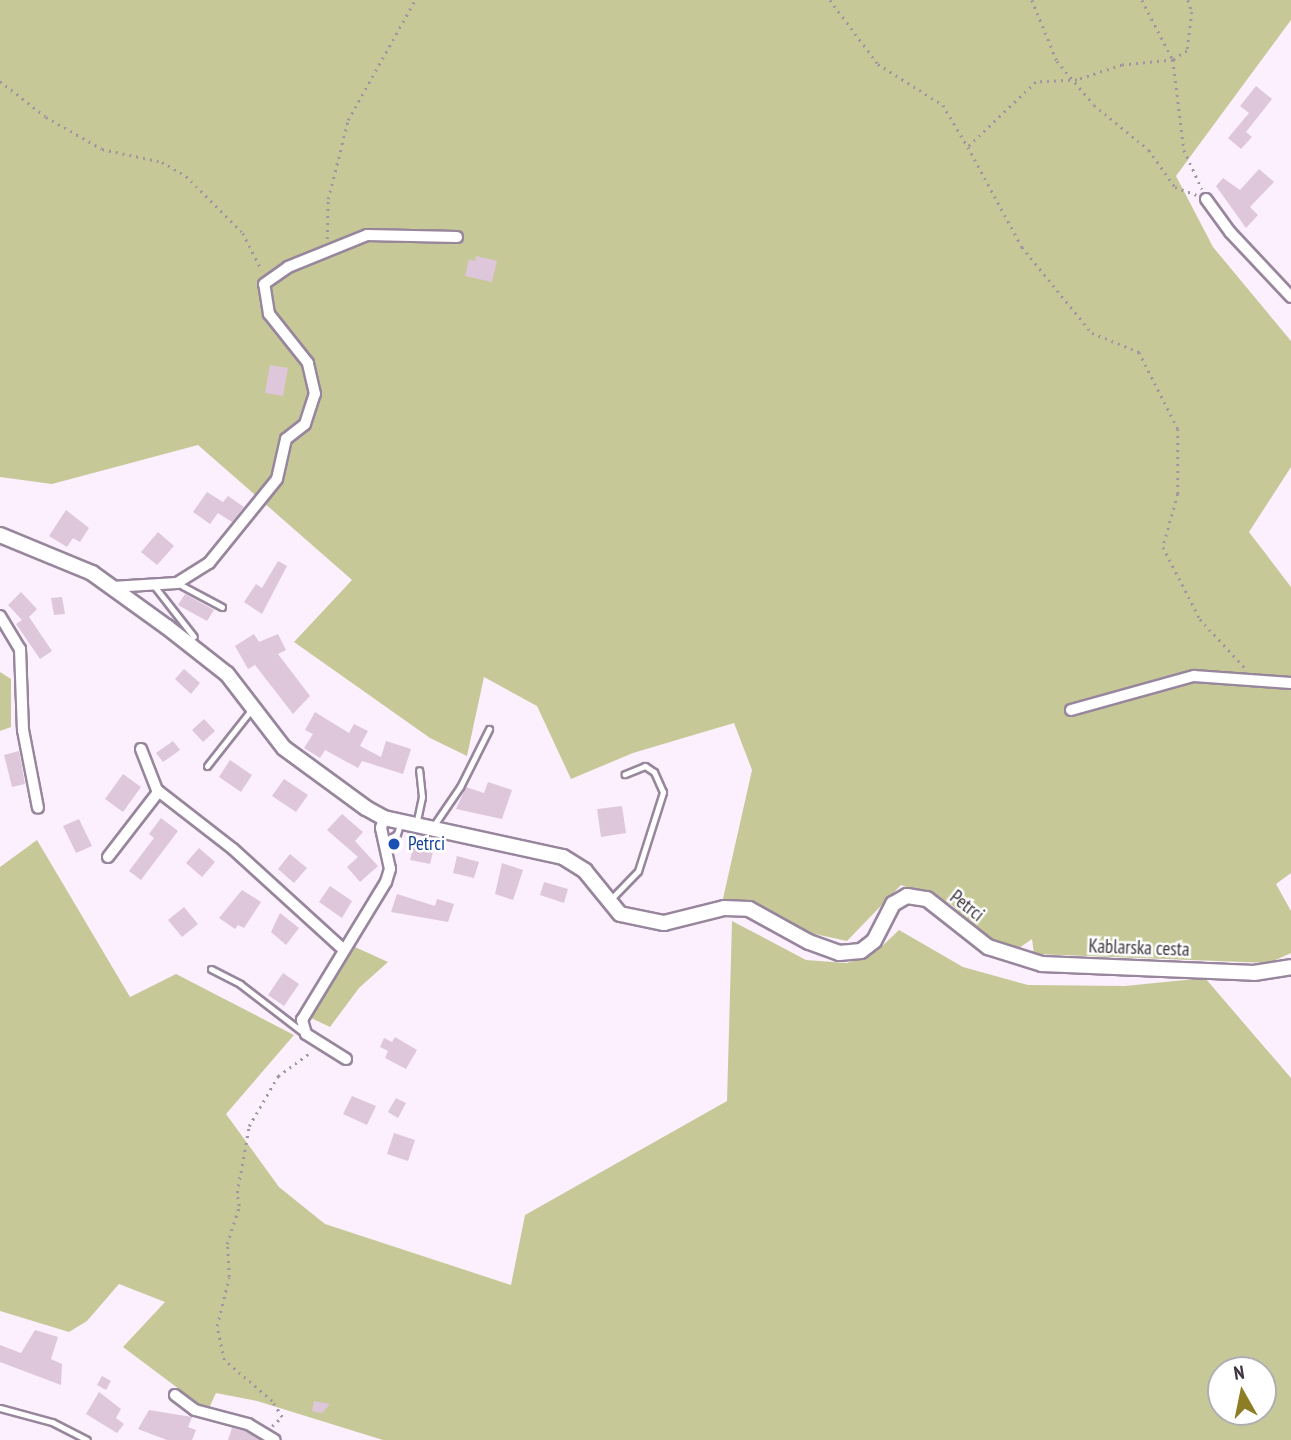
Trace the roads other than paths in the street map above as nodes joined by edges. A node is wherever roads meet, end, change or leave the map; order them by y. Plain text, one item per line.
1 (1206, 199) road end
2 (457, 237) dead end
3 (1291, 297) edge
4 (0, 535) edge
5 (177, 583) junction
6 (112, 587) junction
7 (155, 587) junction
8 (222, 607) dead end
9 (0, 616) edge
10 (194, 637) dead end
11 (1291, 683) edge
12 (251, 710) junction
13 (1071, 710) dead end
14 (489, 729) dead end
15 (141, 749) dead end
16 (207, 766) dead end
17 (419, 770) dead end
18 (625, 774) dead end
19 (159, 791) junction
20 (38, 808) dead end
21 (384, 818) junction
22 (401, 821) junction
23 (416, 824) junction
24 (432, 828) junction
25 (385, 842) junction
26 (108, 858) dead end
27 (609, 901) junction
28 (988, 947) joint
29 (344, 950) junction
30 (1291, 967) edge
31 (211, 969) dead end
32 (306, 1034) junction
33 (346, 1059) dead end
34 (175, 1395) dead end
35 (0, 1408) edge
36 (271, 1438) edge
37 (88, 1440) edge

1 - 3 street
2 - 5 street
4 - 6 street, Petrci
5 - 7 street
5 - 8 lane
6 - 7 street
6 - 12 street, Petrci
7 - 10 lane
9 - 20 street
11 - 13 street
12 - 16 lane
12 - 21 street, Petrci
14 - 24 lane
15 - 19 street
17 - 23 lane
18 - 27 lane
19 - 26 street
19 - 29 street
21 - 22 street, Petrci
21 - 25 street
22 - 23 street, Petrci
22 - 25 lane
23 - 24 street, Petrci
24 - 27 street, Petrci
25 - 29 street
27 - 28 street, Petrci
28 - 30 street, Kablarska cesta
29 - 32 street
31 - 32 lane
32 - 33 street
34 - 36 street
35 - 37 lane

